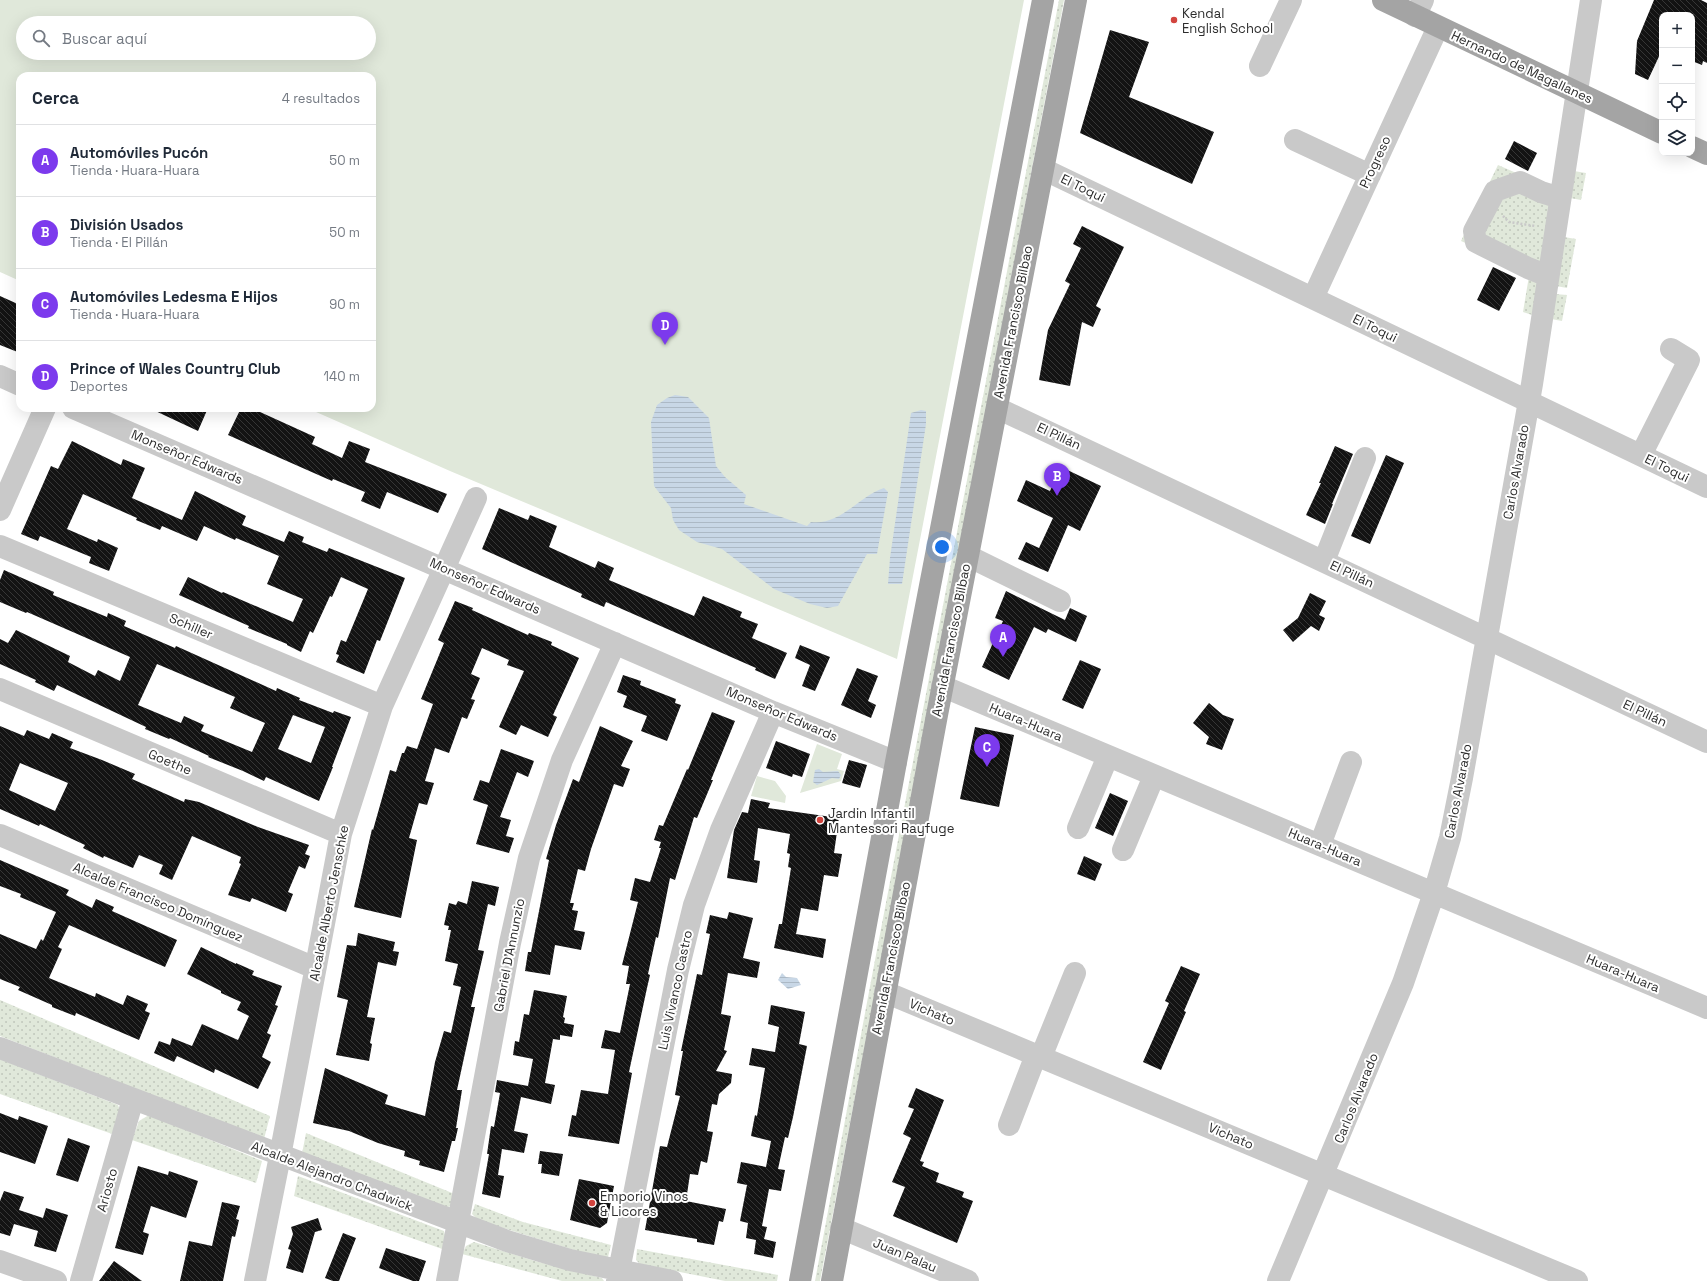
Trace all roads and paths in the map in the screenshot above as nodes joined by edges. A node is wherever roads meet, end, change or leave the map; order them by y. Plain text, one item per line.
1 (1043, 0) edge
2 (1076, 0) edge
3 (1291, 0) edge
4 (1383, 0) edge
5 (1591, 0) edge
6 (1419, 8) edge
7 (1438, 27) junction
8 (1260, 66) dead end
9 (1577, 93) junction
10 (1659, 132) edge
11 (1295, 140) dead end
12 (1695, 148) edge
13 (1707, 154) edge
14 (1043, 169) junction
15 (1370, 175) junction
16 (1560, 198) junction
17 (1490, 200) junction
18 (1535, 226) dead end
19 (1548, 276) junction
20 (1313, 298) junction
21 (1671, 349) dead end
22 (0, 376) edge
23 (16, 383) edge
24 (1528, 401) junction
25 (996, 408) junction
26 (43, 412) edge
27 (82, 412) edge
28 (1641, 455) junction
29 (1365, 458) dead end
30 (1707, 486) edge
31 (476, 498) dead end
32 (0, 510) edge
33 (0, 546) edge
34 (968, 556) junction
35 (1324, 561) junction
36 (444, 568) junction
37 (1060, 601) dead end
38 (1486, 638) junction
39 (615, 643) junction
40 (942, 686) junction
41 (0, 689) edge
42 (382, 706) junction
43 (773, 712) junction
44 (1707, 742) edge
45 (1108, 756) junction
46 (896, 762) junction
47 (1351, 762) dead end
48 (1154, 776) junction
49 (919, 808) junction
50 (1078, 828) dead end
51 (341, 834) junction
52 (0, 835) edge
53 (1320, 845) junction
54 (1123, 850) dead end
55 (1434, 893) junction
56 (315, 968) junction
57 (1075, 973) dead end
58 (885, 992) junction
59 (1707, 1008) edge
60 (0, 1048) edge
61 (1038, 1056) junction
62 (133, 1099) junction
63 (1009, 1125) dead end
64 (280, 1156) junction
65 (1322, 1175) junction
66 (458, 1224) junction
67 (841, 1228) junction
68 (0, 1261) edge
69 (618, 1276) edge
70 (56, 1281) edge
71 (81, 1281) edge
72 (255, 1281) edge
73 (447, 1281) edge
74 (672, 1281) edge
75 (800, 1281) edge
76 (832, 1281) edge
77 (968, 1281) edge
78 (1278, 1281) edge
79 (1577, 1281) edge

1 - 46 main road
2 - 14 main road, Avenida Francisco Bilbao
3 - 8 street
4 - 6 main road, Hernando de Magallanes
5 - 9 street, Carlos Alvarado
6 - 7 main road, Hernando de Magallanes
7 - 9 main road, Hernando de Magallanes
7 - 15 street, Progreso
9 - 10 main road, Hernando de Magallanes
9 - 16 street, Carlos Alvarado
11 - 15 street
12 - 13 main road
14 - 20 street, El Toqui
14 - 25 main road, Avenida Francisco Bilbao
15 - 20 street, Progreso
16 - 17 street
16 - 19 street, Carlos Alvarado
17 - 18 path
17 - 19 street
19 - 24 street, Carlos Alvarado
20 - 24 street, El Toqui
21 - 28 street
22 - 23 street
24 - 28 street, El Toqui
24 - 38 street, Carlos Alvarado
25 - 34 main road, Avenida Francisco Bilbao
25 - 35 street, El Pillán
26 - 32 street
27 - 36 street, Monseñor Edwards
28 - 30 street, El Toqui
29 - 35 street
31 - 36 street, Alcalde Alberto Jenschke
33 - 42 street, Schiller
34 - 37 street
34 - 40 main road, Avenida Francisco Bilbao
35 - 38 street, El Pillán
36 - 39 street, Monseñor Edwards
36 - 42 street, Alcalde Alberto Jenschke
38 - 44 street, El Pillán
38 - 55 street, Carlos Alvarado
39 - 43 street, Monseñor Edwards
39 - 66 street, Gabriel D'Annunzio
40 - 45 street, Huara-Huara
40 - 49 main road, Avenida Francisco Bilbao
41 - 51 street, Goethe
42 - 51 street, Alcalde Alberto Jenschke
43 - 46 street, Monseñor Edwards
43 - 69 street, Luis Vivanco Castro
45 - 48 street, Huara-Huara
45 - 50 street
46 - 49 main road
46 - 75 main road
47 - 53 street
48 - 53 street, Huara-Huara
48 - 54 street
49 - 58 main road, Avenida Francisco Bilbao
51 - 56 street, Alcalde Alberto Jenschke
52 - 56 street, Alcalde Francisco Domínguez
53 - 55 street, Huara-Huara
55 - 59 street, Huara-Huara
55 - 65 street, Carlos Alvarado
56 - 64 street, Alcalde Alberto Jenschke
57 - 61 street
58 - 61 street, Vichato
58 - 67 main road, Avenida Francisco Bilbao
60 - 62 street, Alcalde Alejandro Chadwick
61 - 63 street
61 - 65 street, Vichato
62 - 64 street, Alcalde Alejandro Chadwick
62 - 71 street, Ariosto
64 - 66 street, Alcalde Alejandro Chadwick
64 - 72 street, Alcalde Alberto Jenschke
65 - 78 street, Carlos Alvarado
65 - 79 street, Vichato
66 - 69 street, Alcalde Alejandro Chadwick
66 - 73 street, Gabriel D'Annunzio
67 - 76 main road, Avenida Francisco Bilbao
67 - 77 street, Juan Palau
68 - 70 street
69 - 74 street, Alcalde Alejandro Chadwick

